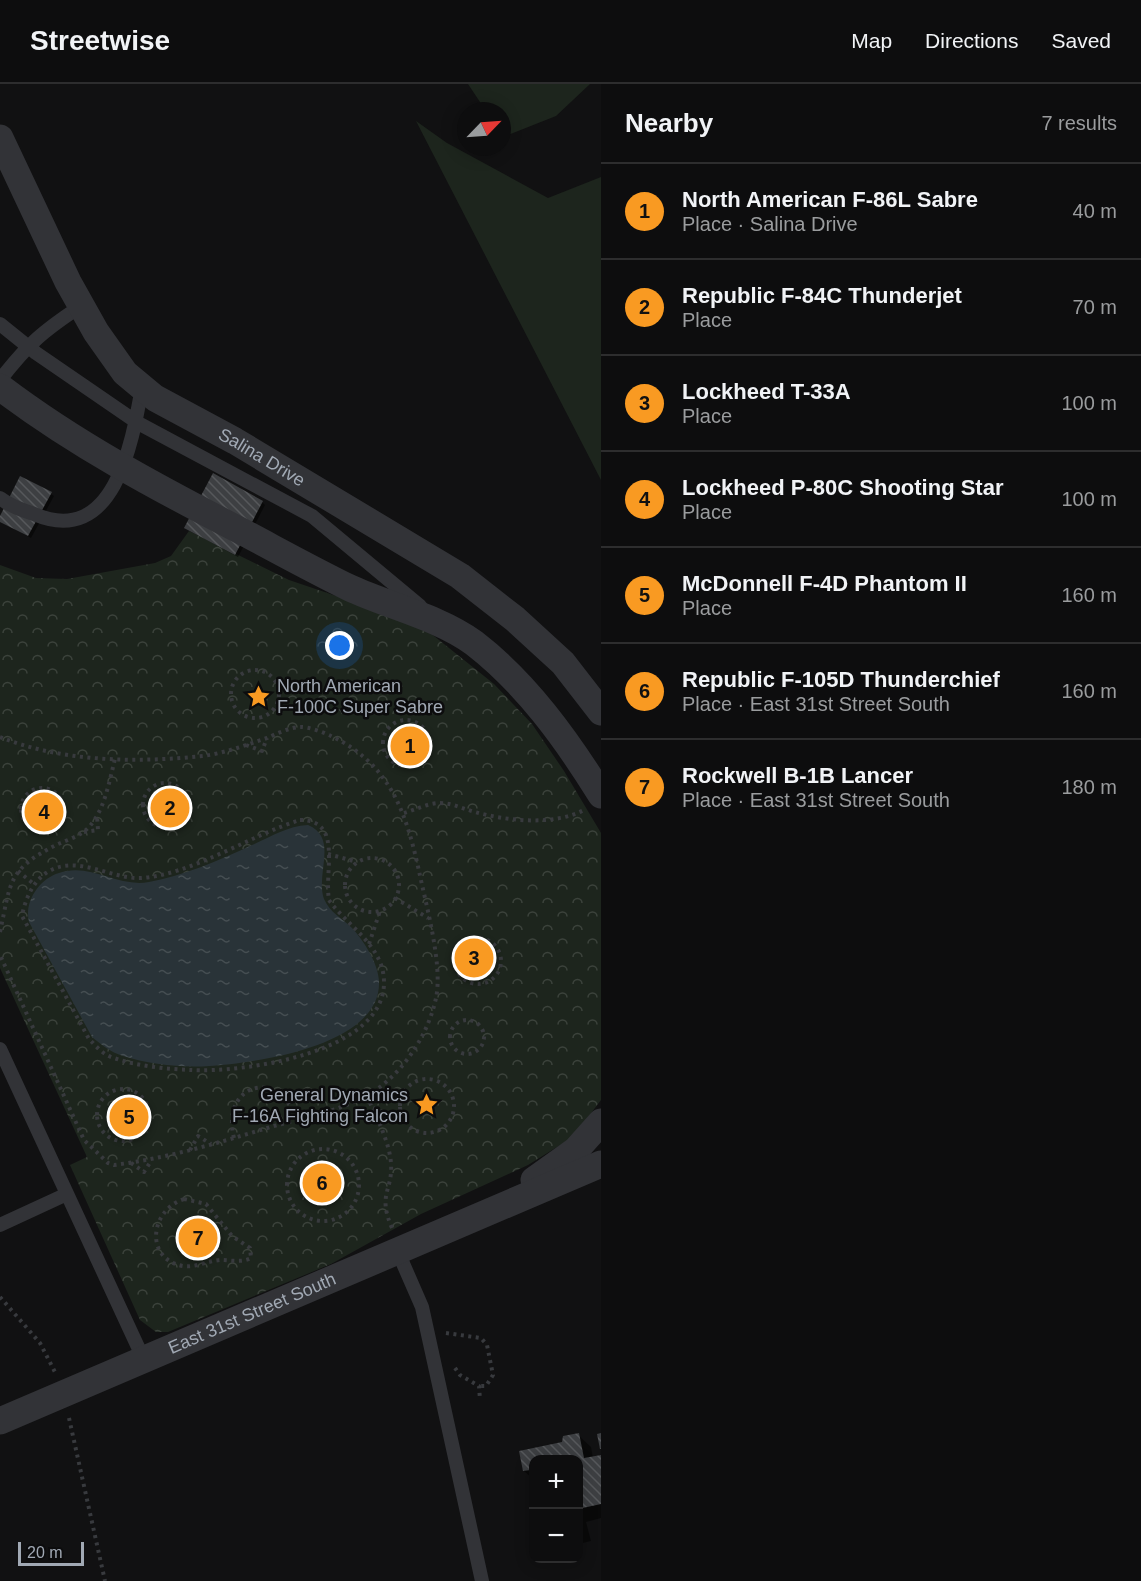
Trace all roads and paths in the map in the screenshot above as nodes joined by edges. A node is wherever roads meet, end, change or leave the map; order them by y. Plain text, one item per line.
1 (0, 138) edge
2 (81, 306) junction
3 (0, 324) edge
4 (27, 346) junction
5 (0, 380) edge
6 (0, 387) edge
7 (142, 387) junction
8 (136, 422) junction
9 (122, 467) junction
10 (0, 498) edge
11 (449, 629) junction
12 (231, 690) joint
13 (601, 712) edge
14 (0, 737) edge
15 (267, 738) junction
16 (383, 740) joint
17 (246, 746) junction
18 (115, 759) junction
19 (144, 798) joint
20 (596, 801) edge
21 (22, 804) joint
22 (404, 813) junction
23 (97, 815) junction
24 (83, 832) junction
25 (328, 854) junction
26 (357, 862) junction
27 (18, 871) junction
28 (35, 885) junction
29 (395, 898) junction
30 (380, 910) junction
31 (429, 918) junction
32 (0, 932) edge
33 (369, 944) junction
34 (0, 955) edge
35 (454, 957) joint
36 (449, 1035) joint
37 (0, 1049) edge
38 (401, 1099) joint
39 (372, 1108) dead end
40 (97, 1110) joint
41 (296, 1120) junction
42 (601, 1122) edge
43 (379, 1126) dead end
44 (234, 1138) junction
45 (211, 1144) junction
46 (190, 1150) junction
47 (152, 1160) junction
48 (131, 1163) junction
49 (601, 1164) edge
50 (288, 1177) joint
51 (601, 1179) edge
52 (67, 1194) junction
53 (505, 1203) junction
54 (0, 1225) edge
55 (398, 1252) junction
56 (165, 1256) joint
57 (0, 1297) edge
58 (446, 1333) dead end
59 (144, 1360) junction
60 (479, 1386) dead end
61 (62, 1395) junction
62 (0, 1421) edge
63 (105, 1581) edge
64 (482, 1581) edge

1 - 2 street, Salina Drive
2 - 4 lane
2 - 7 street, Salina Drive
3 - 4 lane
4 - 5 lane
4 - 8 lane
6 - 9 street
7 - 8 lane
7 - 13 street, Salina Drive
8 - 9 lane
8 - 11 lane
9 - 10 lane
9 - 11 street
11 - 20 street
12 - 12 path
14 - 18 path
15 - 17 path
15 - 17 path
15 - 22 path
16 - 16 path
17 - 18 path
18 - 23 path
19 - 19 path
20 - 22 path
21 - 21 path
22 - 31 path
23 - 24 path
23 - 24 path
24 - 27 path
25 - 26 path
25 - 28 path
25 - 33 path
26 - 29 path
26 - 30 path
27 - 28 path
27 - 32 path
28 - 33 path
29 - 30 path
29 - 31 path
30 - 33 path
31 - 41 path
34 - 48 path
35 - 35 path
36 - 36 path
37 - 52 lane
38 - 38 path
39 - 43 path
40 - 40 path
41 - 44 path
41 - 44 path
42 - 53 street, East 31st Street South
44 - 45 path
45 - 46 path
45 - 46 path
46 - 47 path
47 - 48 path
47 - 48 path
49 - 53 street, East 31st Street South
50 - 50 path
51 - 53 street
52 - 54 lane
52 - 59 lane
53 - 55 street, East 31st Street South
55 - 59 street, East 31st Street South
55 - 64 lane
56 - 56 path
57 - 61 path
58 - 60 path
59 - 61 street, East 31st Street South
61 - 62 street, East 31st Street South
61 - 63 path

